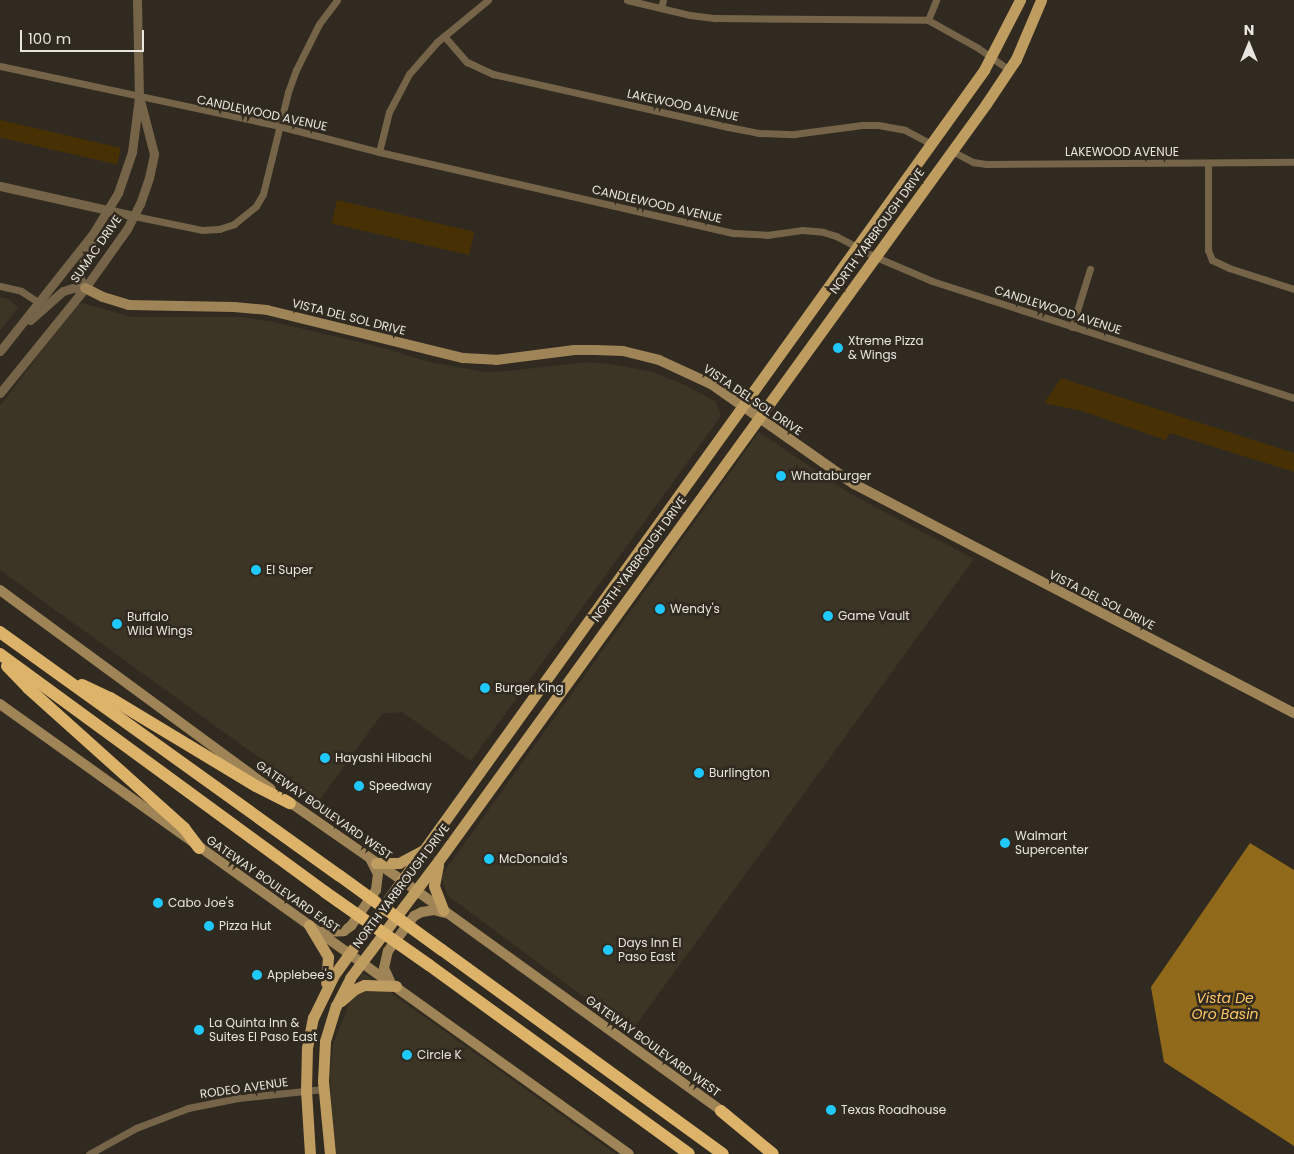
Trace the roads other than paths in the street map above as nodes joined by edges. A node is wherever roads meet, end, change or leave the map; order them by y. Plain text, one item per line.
1 (137, 0) edge
2 (337, 0) edge
3 (488, 0) edge
4 (627, 0) edge
5 (936, 0) edge
6 (1020, 0) edge
7 (1042, 0) edge
8 (662, 4) edge
9 (928, 20) junction
10 (444, 36) junction
11 (992, 57) junction
12 (0, 66) edge
13 (1009, 70) junction
14 (139, 97) junction
15 (279, 126) junction
16 (931, 144) junction
17 (952, 151) junction
18 (379, 152) junction
19 (1294, 162) edge
20 (1208, 163) junction
21 (0, 186) edge
22 (108, 210) junction
23 (134, 216) junction
24 (99, 224) junction
25 (856, 246) junction
26 (876, 257) junction
27 (1090, 269) dead end
28 (0, 286) edge
29 (85, 288) junction
30 (1294, 289) edge
31 (38, 302) junction
32 (1072, 327) junction
33 (8, 341) junction
34 (0, 351) edge
35 (0, 393) edge
36 (1294, 398) edge
37 (742, 406) junction
38 (759, 418) junction
39 (0, 590) edge
40 (0, 632) edge
41 (0, 654) edge
42 (0, 659) edge
43 (557, 665) junction
44 (51, 670) junction
45 (572, 676) junction
46 (0, 704) edge
47 (1294, 713) edge
48 (290, 803) junction
49 (199, 848) junction
50 (426, 849) junction
51 (373, 860) junction
52 (439, 860) junction
53 (403, 881) junction
54 (416, 891) junction
55 (446, 912) junction
56 (309, 925) junction
57 (320, 932) junction
58 (349, 953) junction
59 (361, 961) junction
60 (392, 984) junction
61 (326, 989) junction
62 (336, 1006) junction
63 (324, 1089) junction
64 (306, 1091) junction
65 (721, 1111) junction
66 (89, 1154) edge
67 (310, 1154) edge
68 (330, 1154) edge
69 (629, 1154) edge
70 (689, 1154) edge
71 (723, 1154) edge
72 (773, 1154) edge
73 (780, 1154) edge

1 - 14 street, SUMAC DRIVE
2 - 15 street
3 - 10 street
4 - 8 street
5 - 9 street
6 - 11 main road, NORTH YARBROUGH DRIVE
7 - 13 main road, NORTH YARBROUGH DRIVE
8 - 9 street
9 - 11 street
10 - 16 street, LAKEWOOD AVENUE
10 - 18 street
11 - 13 street
11 - 16 main road, NORTH YARBROUGH DRIVE
12 - 14 street, CANDLEWOOD AVENUE
13 - 17 main road, NORTH YARBROUGH DRIVE
14 - 15 street, CANDLEWOOD AVENUE
14 - 22 street, SUMAC DRIVE
14 - 23 street, SUMAC DRIVE
15 - 18 street, CANDLEWOOD AVENUE
15 - 23 street
16 - 25 main road, NORTH YARBROUGH DRIVE
17 - 20 street, LAKEWOOD AVENUE
17 - 26 main road, NORTH YARBROUGH DRIVE
18 - 25 street, CANDLEWOOD AVENUE
19 - 20 street, LAKEWOOD AVENUE
20 - 30 street
21 - 22 street
22 - 23 street
22 - 24 street, SUMAC DRIVE
23 - 29 street, SUMAC DRIVE
24 - 29 street
24 - 31 street, SUMAC DRIVE
25 - 26 street, CANDLEWOOD AVENUE
25 - 37 main road, NORTH YARBROUGH DRIVE
26 - 32 street, CANDLEWOOD AVENUE
26 - 38 main road, NORTH YARBROUGH DRIVE
27 - 32 street
28 - 31 street
29 - 33 street
29 - 35 street, SUMAC DRIVE
29 - 37 main road, VISTA DEL SOL DRIVE
31 - 33 street, SUMAC DRIVE
32 - 36 street, CANDLEWOOD AVENUE
33 - 34 street, SUMAC DRIVE
37 - 38 main road, VISTA DEL SOL DRIVE
37 - 43 main road, NORTH YARBROUGH DRIVE
38 - 45 main road, NORTH YARBROUGH DRIVE
38 - 47 main road, VISTA DEL SOL DRIVE
39 - 48 main road, GATEWAY BOULEVARD WEST
40 - 44 highway
41 - 70 highway, bridge
42 - 49 highway
43 - 45 main road
43 - 50 main road, NORTH YARBROUGH DRIVE
44 - 48 highway
44 - 71 highway, bridge
45 - 52 main road, NORTH YARBROUGH DRIVE
46 - 49 main road, GATEWAY BOULEVARD EAST
48 - 51 main road, GATEWAY BOULEVARD WEST
49 - 56 main road, GATEWAY BOULEVARD EAST
50 - 51 main road
50 - 53 main road, NORTH YARBROUGH DRIVE
51 - 53 main road, GATEWAY BOULEVARD WEST
51 - 57 main road
52 - 54 main road, NORTH YARBROUGH DRIVE
52 - 55 main road
53 - 54 main road, GATEWAY BOULEVARD WEST
53 - 58 main road, NORTH YARBROUGH DRIVE
54 - 55 main road, GATEWAY BOULEVARD WEST
54 - 59 main road, NORTH YARBROUGH DRIVE
55 - 60 main road
55 - 65 main road, GATEWAY BOULEVARD WEST
56 - 57 main road, GATEWAY BOULEVARD EAST
56 - 61 main road
57 - 58 main road, GATEWAY BOULEVARD EAST
58 - 59 main road, GATEWAY BOULEVARD EAST
58 - 61 main road, NORTH YARBROUGH DRIVE
59 - 60 main road, GATEWAY BOULEVARD EAST
59 - 62 main road, NORTH YARBROUGH DRIVE
60 - 62 main road
60 - 69 main road, GATEWAY BOULEVARD EAST
61 - 64 main road, NORTH YARBROUGH DRIVE
62 - 63 main road, NORTH YARBROUGH DRIVE
63 - 64 street, RODEO AVENUE
63 - 68 main road, NORTH YARBROUGH DRIVE
64 - 66 street, RODEO AVENUE
64 - 67 main road, NORTH YARBROUGH DRIVE
65 - 72 highway
65 - 73 main road, GATEWAY BOULEVARD WEST

